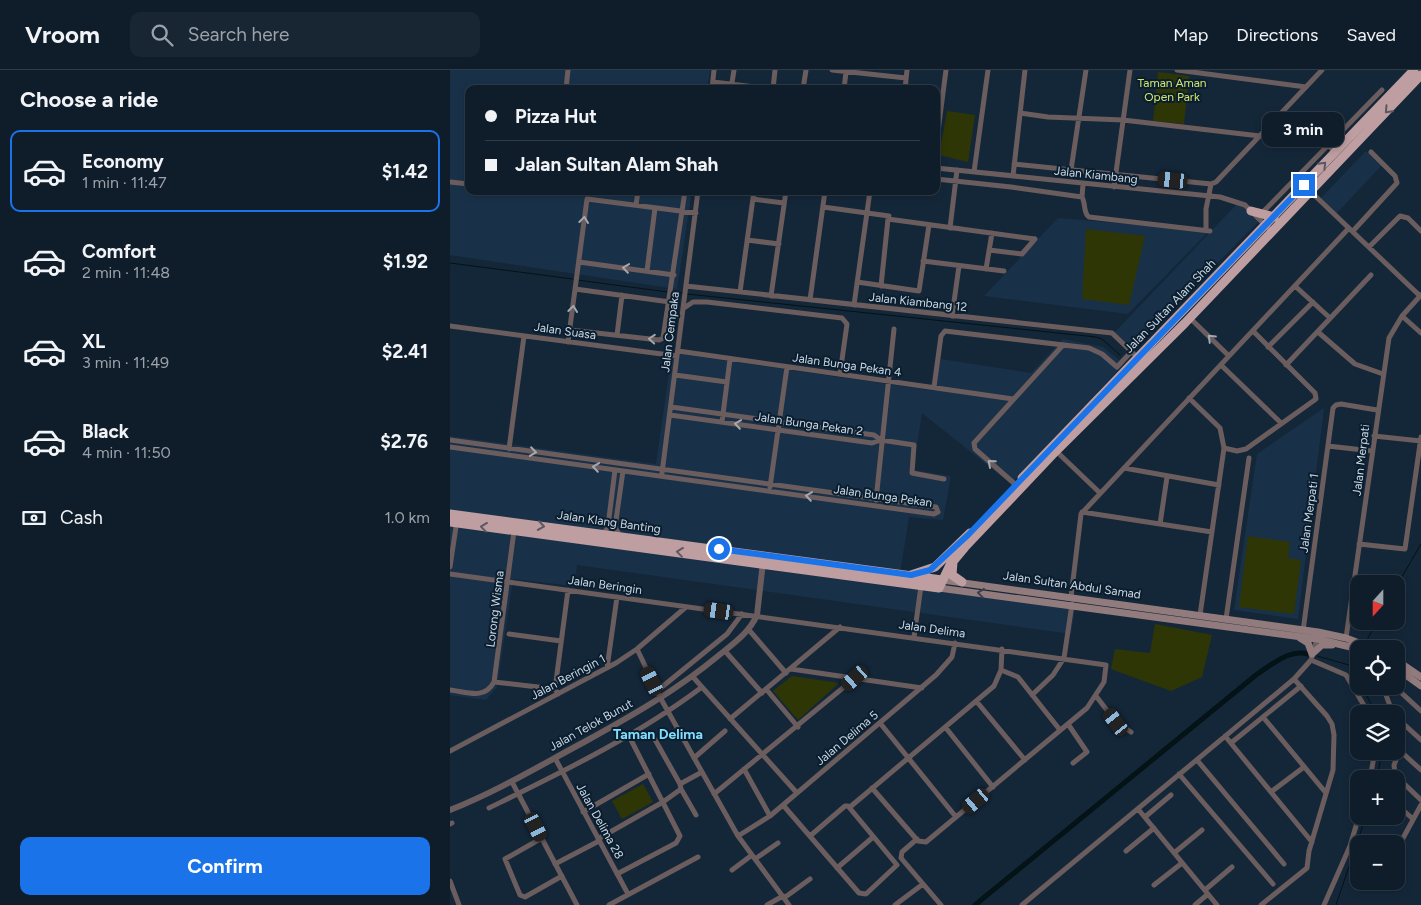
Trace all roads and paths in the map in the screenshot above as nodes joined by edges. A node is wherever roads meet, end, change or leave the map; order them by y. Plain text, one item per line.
1 (568, 70) edge
2 (714, 70) edge
3 (734, 70) edge
4 (775, 70) edge
5 (806, 70) edge
6 (832, 70) edge
7 (907, 70) edge
8 (946, 70) edge
9 (988, 70) edge
10 (1025, 70) edge
11 (1086, 70) edge
12 (1130, 70) edge
13 (1177, 70) edge
14 (1322, 70) edge
15 (1412, 71) edge
16 (846, 72) junction
17 (1421, 75) edge
18 (906, 78) junction
19 (713, 82) junction
20 (566, 85) edge
21 (713, 85) edge
22 (727, 85) edge
23 (732, 85) edge
24 (773, 85) edge
25 (804, 85) edge
26 (844, 85) edge
27 (905, 85) edge
28 (1306, 87) junction
29 (1382, 90) dead end
30 (1020, 113) junction
31 (940, 116) edge
32 (1079, 116) junction
33 (1123, 120) junction
34 (1306, 124) dead end
35 (1260, 136) junction
36 (1328, 145) junction
37 (1335, 152) junction
38 (1372, 152) dead end
39 (1014, 164) junction
40 (940, 168) edge
41 (957, 170) junction
42 (1071, 170) junction
43 (974, 172) junction
44 (1116, 174) junction
45 (1013, 176) junction
46 (940, 180) edge
47 (956, 181) junction
48 (450, 182) edge
49 (465, 184) edge
50 (1083, 184) junction
51 (1211, 184) junction
52 (1114, 187) junction
53 (1307, 188) junction
54 (637, 195) edge
55 (684, 195) edge
56 (698, 195) edge
57 (754, 195) edge
58 (785, 195) edge
59 (824, 195) edge
60 (869, 195) edge
61 (1208, 196) junction
62 (1082, 197) junction
63 (753, 199) junction
64 (784, 203) junction
65 (636, 205) junction
66 (823, 207) junction
67 (655, 208) junction
68 (1251, 211) junction
69 (682, 212) junction
70 (867, 212) junction
71 (696, 213) junction
72 (1261, 214) junction
73 (1274, 217) junction
74 (888, 218) junction
75 (928, 225) junction
76 (950, 228) junction
77 (1269, 228) junction
78 (1351, 230) junction
79 (1421, 231) edge
80 (992, 233) junction
81 (747, 240) junction
82 (779, 244) junction
83 (1369, 247) junction
84 (989, 250) junction
85 (923, 261) junction
86 (579, 262) junction
87 (959, 266) junction
88 (986, 269) junction
89 (647, 271) junction
90 (1004, 272) dead end
91 (674, 275) junction
92 (1370, 275) dead end
93 (1221, 279) junction
94 (857, 282) junction
95 (882, 286) junction
96 (1295, 286) junction
97 (576, 287) junction
98 (685, 289) junction
99 (740, 292) junction
100 (622, 295) junction
101 (771, 296) junction
102 (1421, 296) edge
103 (670, 300) junction
104 (810, 300) junction
105 (1313, 302) junction
106 (854, 305) junction
107 (684, 308) junction
108 (952, 316) junction
109 (1402, 316) junction
110 (1330, 318) junction
111 (1193, 321) dead end
112 (450, 326) edge
113 (894, 329) dead end
114 (570, 330) junction
115 (1253, 331) junction
116 (1318, 332) junction
117 (1421, 334) edge
118 (617, 335) junction
119 (524, 336) junction
120 (568, 342) junction
121 (1063, 345) junction
122 (1268, 347) junction
123 (678, 354) junction
124 (1134, 355) junction
125 (1229, 356) junction
126 (730, 359) junction
127 (1221, 365) junction
128 (1286, 365) junction
129 (787, 367) junction
130 (840, 374) junction
131 (1383, 374) junction
132 (675, 375) junction
133 (887, 380) junction
134 (727, 382) junction
135 (934, 387) junction
136 (1189, 398) junction
137 (1013, 399) junction
138 (670, 407) junction
139 (1377, 410) junction
140 (723, 414) junction
141 (670, 415) junction
142 (722, 422) junction
143 (779, 422) junction
144 (1281, 423) junction
145 (778, 430) junction
146 (1374, 436) junction
147 (1421, 437) edge
148 (450, 440) edge
149 (881, 440) junction
150 (1421, 441) edge
151 (458, 442) junction
152 (1328, 446) junction
153 (450, 447) edge
154 (458, 448) junction
155 (1224, 448) junction
156 (509, 449) junction
157 (1054, 449) junction
158 (1372, 451) junction
159 (1249, 458) dead end
160 (1124, 468) junction
161 (615, 470) junction
162 (623, 471) junction
163 (662, 473) junction
164 (1167, 477) junction
165 (944, 479) dead end
166 (1016, 485) junction
167 (1219, 485) junction
168 (1414, 485) junction
169 (1421, 486) edge
170 (770, 488) junction
171 (1100, 493) junction
172 (875, 502) junction
173 (1082, 512) junction
174 (453, 522) edge
175 (1160, 524) junction
176 (514, 531) junction
177 (1212, 532) junction
178 (604, 534) junction
179 (621, 536) junction
180 (1359, 544) junction
181 (763, 559) junction
182 (954, 559) junction
183 (944, 560) junction
184 (450, 567) edge
185 (450, 574) edge
186 (911, 575) junction
187 (508, 582) junction
188 (962, 582) junction
189 (936, 583) junction
190 (921, 586) junction
191 (568, 590) junction
192 (617, 597) junction
193 (1071, 601) junction
194 (686, 607) junction
195 (742, 614) junction
196 (757, 615) junction
197 (1200, 615) junction
198 (1226, 619) junction
199 (840, 627) junction
200 (749, 630) junction
201 (1303, 630) junction
202 (509, 634) dead end
203 (1286, 634) junction
204 (1317, 635) junction
205 (914, 637) junction
206 (561, 641) junction
207 (1345, 641) junction
208 (955, 643) junction
209 (1350, 643) edge
210 (637, 649) junction
211 (1002, 649) junction
212 (725, 651) junction
213 (1312, 657) junction
214 (1064, 658) junction
215 (1405, 666) edge
216 (607, 668) junction
217 (1001, 670) junction
218 (788, 671) junction
219 (1405, 674) edge
220 (693, 677) junction
221 (1421, 677) edge
222 (855, 678) junction
223 (1294, 679) junction
224 (494, 682) junction
225 (1301, 686) junction
226 (1421, 686) edge
227 (702, 687) junction
228 (922, 688) junction
229 (554, 689) junction
230 (450, 690) edge
231 (657, 691) junction
232 (764, 691) junction
233 (558, 694) junction
234 (1032, 694) junction
235 (1404, 695) edge
236 (1096, 696) junction
237 (661, 699) junction
238 (977, 702) junction
239 (1364, 705) edge
240 (1421, 711) edge
241 (669, 712) junction
242 (1263, 717) junction
243 (730, 719) junction
244 (880, 723) junction
245 (1068, 724) junction
246 (1405, 725) edge
247 (798, 727) junction
248 (946, 728) junction
249 (1060, 730) junction
250 (724, 732) dead end
251 (1131, 732) dead end
252 (628, 734) junction
253 (653, 736) dead end
254 (1225, 736) junction
255 (1421, 740) edge
256 (1231, 743) junction
257 (450, 751) edge
258 (762, 755) junction
259 (1405, 755) edge
260 (555, 758) junction
261 (694, 758) junction
262 (908, 759) junction
263 (1025, 760) junction
264 (1197, 760) junction
265 (1395, 760) edge
266 (1073, 763) dead end
267 (1304, 767) junction
268 (744, 769) junction
269 (1421, 770) edge
270 (561, 772) junction
271 (702, 772) junction
272 (649, 774) junction
273 (1179, 774) junction
274 (512, 782) junction
275 (680, 786) junction
276 (993, 786) junction
277 (872, 788) junction
278 (1272, 792) junction
279 (797, 793) junction
280 (518, 794) junction
281 (714, 794) junction
282 (1326, 794) junction
283 (1171, 795) dead end
284 (1421, 800) edge
285 (663, 802) junction
286 (783, 805) junction
287 (1421, 805) edge
288 (850, 807) junction
289 (489, 808) dead end
290 (1138, 809) junction
291 (450, 810) edge
292 (583, 812) junction
293 (1405, 812) edge
294 (696, 815) dead end
295 (770, 816) junction
296 (956, 817) junction
297 (1145, 817) junction
298 (1413, 819) junction
299 (1356, 825) edge
300 (1154, 828) junction
301 (1202, 830) dead end
302 (1404, 835) edge
303 (738, 836) junction
304 (810, 836) junction
305 (542, 838) junction
306 (872, 838) dead end
307 (598, 840) junction
308 (919, 840) junction
309 (778, 842) dead end
310 (1312, 842) junction
311 (1126, 850) dead end
312 (1174, 853) junction
313 (698, 857) dead end
314 (753, 857) junction
315 (1182, 863) junction
316 (555, 864) junction
317 (1284, 864) dead end
318 (1232, 867) dead end
319 (837, 868) junction
320 (732, 870) dead end
321 (617, 874) junction
322 (562, 876) junction
323 (810, 879) dead end
324 (450, 881) edge
325 (922, 884) junction
326 (1273, 884) dead end
327 (1154, 885) dead end
328 (1206, 892) junction
329 (628, 894) junction
330 (783, 897) junction
331 (1024, 904) edge
332 (459, 905) edge
333 (577, 905) edge
334 (609, 905) edge
335 (767, 905) edge
336 (789, 905) edge
337 (895, 905) edge
338 (941, 905) edge
339 (1195, 905) edge
340 (1217, 905) edge
341 (1261, 905) edge
342 (1324, 905) edge

1 - 20 street
2 - 19 street
3 - 23 street
4 - 24 street
5 - 25 street
6 - 16 street
7 - 18 street
8 - 31 street
9 - 43 street
10 - 30 street
11 - 32 street
12 - 33 street
13 - 28 street
14 - 28 street
15 - 37 highway, Jalan Sultan Alam Shah
16 - 18 street
16 - 26 street
17 -> 53 highway, Jalan Sultan Alam Shah
18 - 27 street
19 - 21 street
19 - 22 street
28 - 35 street
29 - 36 street
30 - 32 street
30 - 39 street
32 - 33 street
32 - 42 street
33 - 35 street
33 - 44 street
34 - 36 street
35 - 51 street
36 - 37 street
36 - 72 street
53 -> 37 highway, Jalan Sultan Alam Shah
38 - 78 street
39 - 42 street
39 - 45 street
40 - 41 street, Jalan Kiambang
41 - 43 street, Jalan Kiambang
41 - 47 street
42 - 44 street
43 - 45 street, Jalan Kiambang
44 - 51 street
44 - 52 street
45 - 50 street, Jalan Kiambang
46 - 47 street, Jalan Kiambang
47 - 62 street, Jalan Kiambang
47 - 76 street
48 - 49 street
50 - 52 street, Jalan Kiambang
50 - 62 street
51 - 61 street
52 - 61 street, Jalan Kiambang
53 - 73 highway, Jalan Sultan Alam Shah
53 - 77 highway, Jalan Sultan Alam Shah
53 - 78 street
54 - 65 street
55 - 69 street
56 - 71 street, Jalan Cempaka
57 - 63 street
58 - 64 street
59 - 66 street
60 - 70 street
61 - 62 street
61 - 68 street, Jalan Kiambang
63 - 64 street
63 - 81 street
64 - 82 street
65 - 67 street
86 -> 65 street
66 - 70 street
66 - 104 street
67 - 69 street
67 - 89 street
68 - 72 highway
68 - 77 street, Jalan Kiambang
69 - 71 street
69 - 91 street
70 - 74 street
70 - 94 street
71 - 98 street, Jalan Cempaka
72 - 73 highway
73 - 77 highway, Jalan Sultan Alam Shah
74 - 75 street
74 - 95 street
75 - 76 street
75 - 85 street
76 - 80 street
77 - 93 highway, Jalan Sultan Alam Shah
78 - 83 street
78 - 96 street
79 - 83 street
80 - 84 street
80 - 84 street
81 - 82 street
81 - 99 street
82 - 101 street
83 - 102 street
84 - 88 street
85 - 87 street
85 - 95 street
89 -> 86 street
86 - 97 street
87 - 88 street
87 - 108 street
88 - 90 street
89 - 91 street
91 - 103 street
92 - 110 street
93 - 124 highway, Jalan Sultan Alam Shah
93 - 157 highway, Jalan Sultan Alam Shah
94 - 95 street
94 - 106 street
96 - 105 street
96 - 115 street
97 - 100 street
114 -> 97 street
98 - 99 street, Jalan Kiambang 12
98 - 107 street, Jalan Cempaka
99 - 101 street, Jalan Kiambang 12
100 - 103 street
100 - 118 street
101 - 104 street, Jalan Kiambang 12
102 - 109 street, Jalan Merpati
103 -> 118 street
104 - 106 street, Jalan Kiambang 12
105 - 110 street
105 - 122 street
106 - 108 street, Jalan Kiambang 12
107 - 123 street, Jalan Cempaka
107 - 130 street
108 - 124 street, Jalan Kiambang 12
109 - 117 street
109 - 131 street, Jalan Merpati
110 - 116 street
125 -> 111 street
112 - 119 street, Jalan Suasa
113 - 133 street
114 - 118 street
114 - 120 street
115 - 122 street
115 - 125 street
116 - 128 street
116 - 131 street
119 - 120 street, Jalan Suasa
119 - 156 street
120 - 123 street, Jalan Suasa
121 - 124 street
121 - 135 street
121 - 137 street
122 - 128 street
123 - 126 street, Jalan Bunga Pekan 4
123 - 132 street, Jalan Cempaka
124 - 157 highway, Jalan Sultan Alam Shah
125 - 127 street
126 - 129 street, Jalan Bunga Pekan 4
126 - 134 street
127 - 136 street
127 - 144 street
128 - 144 street
129 - 130 street, Jalan Bunga Pekan 4
129 - 143 street
130 - 133 street, Jalan Bunga Pekan 4
131 - 139 street, Jalan Merpati
132 - 134 street
132 - 138 street, Jalan Cempaka
133 - 135 street, Jalan Bunga Pekan 4
133 - 149 street
134 - 140 street
135 - 137 street, Jalan Bunga Pekan 4
136 - 155 street
136 - 160 street
166 -> 137 street
138 - 140 street, Jalan Bunga Pekan 2
138 - 141 street, Jalan Cempaka
139 - 146 street, Jalan Merpati
139 - 152 street, Jalan Merpati 1
140 - 142 street
140 - 143 street, Jalan Bunga Pekan 2
141 - 142 street, Jalan Bunga Pekan 2
141 - 163 street, Jalan Cempaka
145 -> 142 street, Jalan Bunga Pekan 2
143 - 145 street
143 - 149 street, Jalan Bunga Pekan 2
144 - 155 street
145 - 149 street, Jalan Bunga Pekan 2
145 - 170 street
146 - 150 street
146 - 158 street, Jalan Merpati
147 - 150 street
148 - 151 street, Jalan Bunga Pekan
149 - 165 street
149 - 172 street
150 - 168 street
151 - 154 street
151 - 156 street, Jalan Bunga Pekan
152 - 158 street
152 - 201 street, Jalan Merpati 1
153 - 154 street, Jalan Bunga Pekan
161 -> 154 street, Jalan Bunga Pekan
155 - 167 street
156 -> 163 street, Jalan Bunga Pekan
157 - 166 highway, Jalan Sultan Alam Shah
157 - 171 street
157 - 182 highway, Jalan Sultan Alam Shah
158 - 180 street, Jalan Merpati
159 - 198 street
160 - 164 street
160 - 171 street
161 - 162 street, Jalan Bunga Pekan
161 - 178 street
162 - 163 street, Jalan Bunga Pekan
162 - 179 street
163 - 170 street, Jalan Bunga Pekan
164 - 167 street
164 - 175 street
166 - 183 highway, Jalan Sultan Alam Shah
167 - 177 street
168 - 169 street
168 - 180 street
170 - 172 street, Jalan Bunga Pekan
171 - 173 street
172 - 172 street, Jalan Bunga Pekan
173 - 175 street
173 - 193 street
176 -> 174 highway, Jalan Klang Banting
174 -> 178 highway, Jalan Klang Banting
174 - 184 street
175 - 177 street
181 -> 176 highway, Jalan Klang Banting
176 - 187 street, Lorong Wisma
177 - 197 street
178 - 179 highway, Jalan Klang Banting
179 - 181 highway, Jalan Klang Banting
180 - 207 street, Jalan Merpati
181 - 186 highway, Jalan Sultan Abdul Samad
181 - 190 highway, Jalan Sultan Abdul Samad
181 - 196 street, Jalan Telok Bunut
182 - 188 highway
182 - 189 highway, Jalan Sultan Alam Shah
183 - 186 highway
183 - 189 highway
185 - 187 street, Jalan Beringin
186 - 189 highway, Jalan Sultan Abdul Samad
187 - 191 street, Jalan Beringin
187 - 224 street, Lorong Wisma
188 - 189 main road, Jalan Sultan Abdul Samad
188 - 193 main road, Jalan Sultan Abdul Samad
189 - 190 highway, Jalan Sultan Abdul Samad
193 -> 189 main road, Jalan Sultan Abdul Samad
190 - 205 street
191 - 192 street, Jalan Beringin
191 - 206 street
192 - 194 street, Jalan Beringin
192 - 216 street
193 - 197 main road, Jalan Sultan Abdul Samad
193 - 203 main road, Jalan Sultan Abdul Samad
193 - 214 street
194 - 195 street, Jalan Beringin
194 - 210 street, Jalan Beringin 1
195 - 196 street, Jalan Beringin
195 - 231 street
196 - 199 street, Jalan Delima
196 - 200 street, Jalan Telok Bunut
197 - 198 main road, Jalan Sultan Abdul Samad
198 - 201 main road, Jalan Sultan Abdul Samad
199 - 205 street, Jalan Delima
199 - 218 street
200 - 212 street, Jalan Telok Bunut
200 - 218 street
201 - 204 main road, Jalan Sultan Abdul Samad
202 - 206 street
203 - 204 main road, Jalan Sultan Abdul Samad
203 - 213 main road
204 - 207 main road, Jalan Sultan Abdul Samad
204 - 213 street
205 - 208 street, Jalan Delima
206 - 229 street
207 - 209 main road, Jalan Sultan Abdul Samad
207 - 213 main road
208 - 211 street, Jalan Delima
208 - 228 street, Jalan Delima 5
210 - 216 street, Jalan Beringin 1
210 - 231 street
211 - 214 street, Jalan Delima
211 - 217 street
212 - 220 street, Jalan Telok Bunut
212 - 232 street
213 - 223 street
213 - 239 street
214 - 234 street
214 - 236 street, Jalan Delima
215 - 221 main road
216 - 233 street, Jalan Beringin 1
217 - 234 street
217 - 238 street
218 - 222 street
218 - 232 street
219 - 226 main road
220 - 227 street
220 - 237 street, Jalan Telok Bunut
222 - 228 street
222 - 247 street
223 - 225 street
223 - 254 street
224 - 229 street
224 - 230 street, Lorong Wisma
225 - 242 street
225 - 282 street
227 - 241 street
227 - 243 street
228 - 244 street, Jalan Delima 5
229 - 233 street
231 - 237 street
232 - 243 street
232 - 247 street
233 - 257 street, Jalan Beringin 1
234 - 249 street
235 - 240 street
236 - 245 street
236 - 251 street
237 - 241 street
237 - 260 street, Jalan Telok Bunut
238 - 248 street
238 - 263 street
241 - 252 street
241 - 261 street
242 - 256 street
242 - 267 street
243 - 258 street
244 - 262 street
244 - 279 street, Jalan Delima 5
245 - 249 street
245 - 266 street
246 - 255 street
247 - 258 street
248 - 262 street
248 - 276 street
249 - 263 street
250 - 261 street
252 - 270 street
252 - 272 street
253 - 275 street
254 - 256 street
254 - 264 street
256 - 278 street
258 - 268 street
258 - 279 street
259 - 269 street
260 - 270 street, Jalan Delima 28
260 - 274 street, Jalan Telok Bunut
261 - 271 street
262 - 277 street
262 - 296 street
263 - 276 street
264 - 273 street
264 - 317 street
265 - 284 street
267 - 278 street
267 - 282 street
268 - 281 street
268 - 295 street
270 - 280 street
270 - 292 street, Jalan Delima 28
271 - 275 street
271 - 281 street
272 - 285 street
272 - 292 street
273 - 290 street
273 - 326 street
274 - 280 street
274 - 291 street, Jalan Telok Bunut
275 - 285 street
275 - 294 street
276 - 296 street
277 - 288 street
277 - 308 street
278 - 310 street
279 - 286 street, Jalan Delima 5
280 - 289 street
280 - 305 street
281 - 303 street
282 - 310 street
283 - 297 street
285 - 307 street
285 - 321 street
286 - 295 street, Jalan Delima 5
286 - 304 street
287 - 298 street
288 - 304 street
288 - 319 street
290 - 297 street
290 - 331 street
292 - 307 street, Jalan Delima 28
293 - 298 street
295 - 303 street, Jalan Delima 5
296 - 308 street
297 - 300 street
298 - 302 street
299 - 342 street
300 - 311 street
300 - 312 street
301 - 312 street
303 - 314 street
304 - 319 street
305 - 316 street
305 - 322 street
306 - 319 street
307 - 316 street
307 - 321 street, Jalan Delima 28
308 - 325 street
309 - 314 street
310 - 341 street
312 - 315 street
313 - 329 street
314 - 320 street
314 - 330 street
315 - 327 street
315 - 328 street
316 - 322 street
318 - 328 street
321 - 329 street, Jalan Delima 28
322 - 333 street
323 - 330 street
324 - 332 street
325 - 337 street
325 - 338 street
328 - 339 street
328 - 340 street
329 - 334 street
330 - 335 street
330 - 336 street

